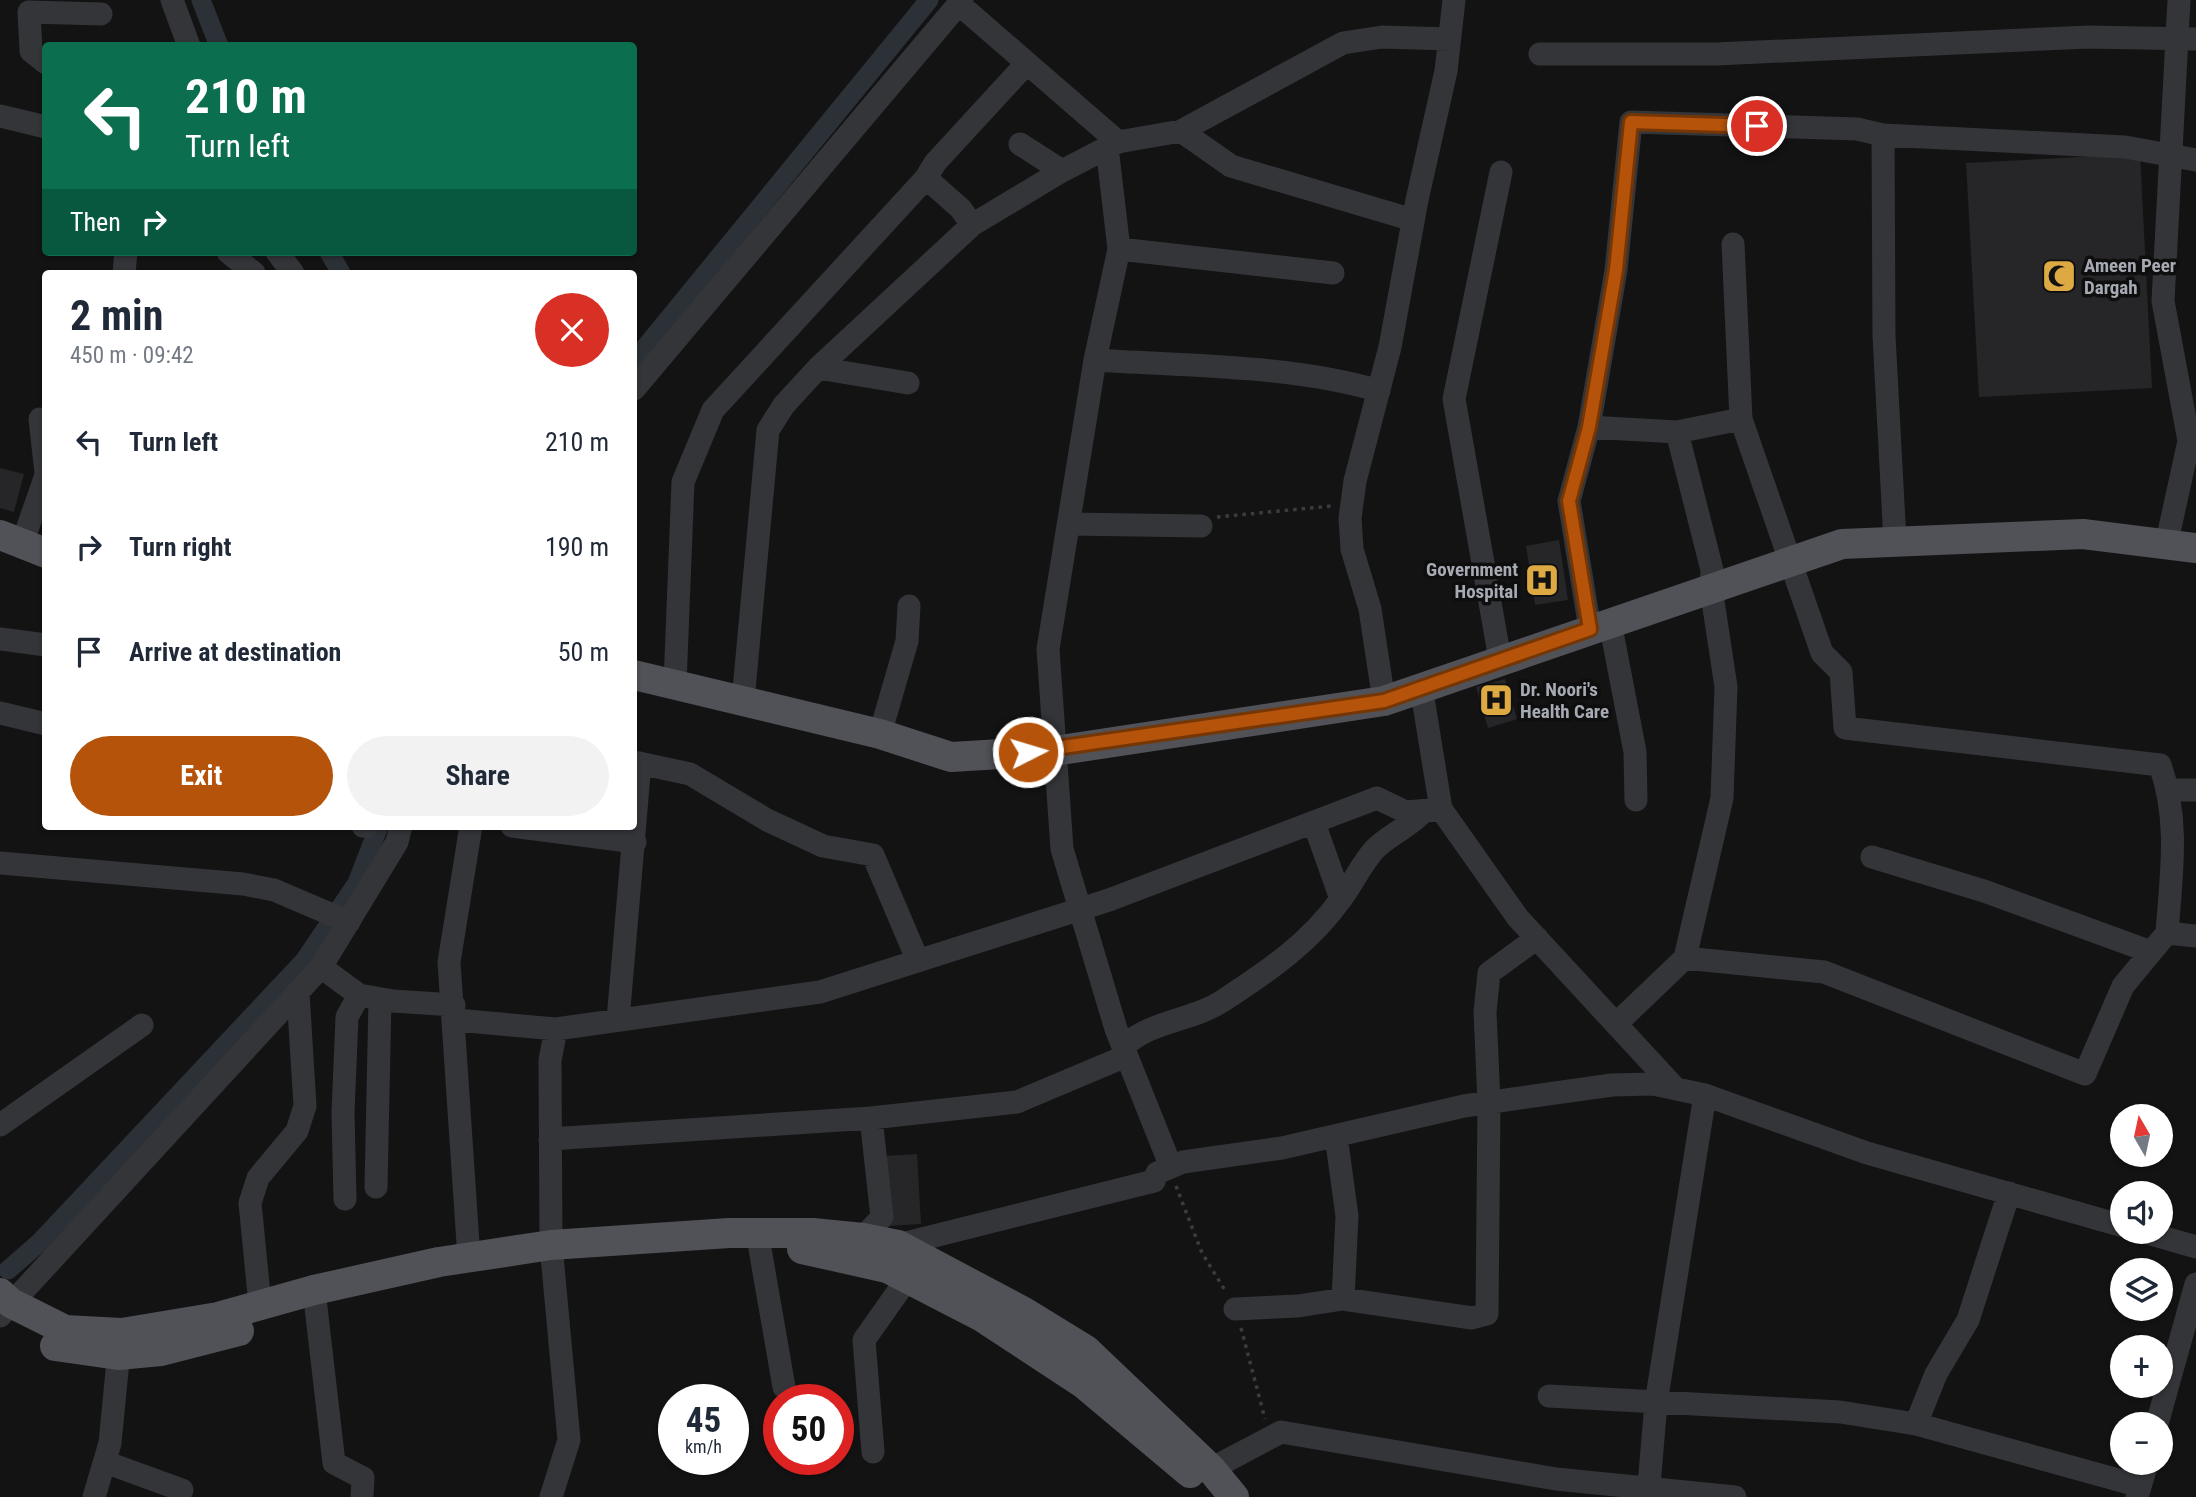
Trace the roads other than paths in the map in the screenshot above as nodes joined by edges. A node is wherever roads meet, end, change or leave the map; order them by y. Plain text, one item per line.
1 (172, 0) edge
2 (1454, 0) edge
3 (2179, 0) edge
4 (961, 2) edge
5 (101, 14) dead end
6 (1449, 39) junction
7 (2186, 39) edge
8 (188, 42) edge
9 (1540, 54) dead end
10 (42, 60) edge
11 (1027, 63) junction
12 (0, 116) edge
13 (42, 126) edge
14 (1181, 131) junction
15 (1883, 135) junction
16 (1020, 144) dead end
17 (1113, 145) junction
18 (2172, 156) junction
19 (2196, 160) edge
20 (1062, 171) junction
21 (1501, 172) dead end
22 (926, 178) junction
23 (1413, 220) junction
24 (972, 225) junction
25 (1733, 244) dead end
26 (1119, 249) junction
27 (233, 256) edge
28 (279, 256) edge
29 (250, 270) edge
30 (291, 270) edge
31 (1334, 273) dead end
32 (1095, 360) junction
33 (818, 368) junction
34 (908, 383) dead end
35 (637, 384) edge
36 (1379, 391) junction
37 (40, 419) dead end
38 (1741, 419) junction
39 (1589, 427) junction
40 (1677, 432) junction
41 (42, 437) edge
42 (2192, 438) edge
43 (42, 486) edge
44 (1207, 522) road end
45 (1070, 524) junction
46 (1895, 541) junction
47 (22, 544) edge
48 (2166, 546) junction
49 (2196, 548) edge
50 (1788, 562) junction
51 (1711, 588) junction
52 (909, 606) dead end
53 (1600, 625) junction
54 (0, 639) edge
55 (42, 644) edge
56 (1500, 659) junction
57 (637, 676) edge
58 (675, 685) junction
59 (1421, 686) junction
60 (743, 701) junction
61 (1384, 701) junction
62 (0, 713) edge
63 (42, 722) edge
64 (880, 734) junction
65 (1054, 751) junction
66 (637, 763) edge
67 (2169, 790) junction
68 (2196, 790) edge
69 (1636, 800) dead end
70 (1433, 810) junction
71 (1314, 823) junction
72 (400, 830) edge
73 (470, 830) edge
74 (543, 830) edge
75 (635, 830) edge
76 (635, 842) junction
77 (1872, 857) dead end
78 (0, 863) edge
79 (1341, 899) junction
80 (1080, 909) junction
81 (349, 922) junction
82 (2167, 933) junction
83 (2196, 936) edge
84 (1537, 938) junction
85 (2151, 952) junction
86 (1685, 958) junction
87 (918, 961) junction
88 (321, 967) junction
89 (298, 993) junction
90 (370, 997) junction
91 (455, 1013) junction
92 (618, 1020) junction
93 (1616, 1024) junction
94 (142, 1025) dead end
95 (556, 1029) junction
96 (1123, 1047) junction
97 (1675, 1088) junction
98 (1705, 1095) junction
99 (1489, 1103) junction
100 (871, 1118) junction
101 (0, 1125) edge
102 (1336, 1136) junction
103 (550, 1139) junction
104 (1171, 1167) junction
105 (376, 1187) dead end
106 (2009, 1193) junction
107 (345, 1199) dead end
108 (2110, 1222) edge
109 (863, 1238) junction
110 (2173, 1240) edge
111 (898, 1245) junction
112 (2196, 1247) edge
113 (760, 1250) junction
114 (551, 1253) junction
115 (469, 1258) junction
116 (908, 1279) junction
117 (2196, 1284) edge
118 (1343, 1299) junction
119 (315, 1300) junction
120 (260, 1305) junction
121 (3, 1308) edge
122 (1235, 1309) dead end
123 (120, 1344) junction
124 (783, 1384) edge
125 (1549, 1396) dead end
126 (1656, 1403) junction
127 (2160, 1412) edge
128 (1916, 1424) junction
129 (873, 1452) dead end
130 (105, 1462) junction
131 (2144, 1475) edge
132 (1211, 1483) edge
133 (1552, 1488) edge
134 (183, 1490) dead end
135 (1649, 1492) edge
136 (2139, 1492) edge
137 (94, 1497) edge
138 (362, 1497) edge
139 (551, 1497) edge
140 (1234, 1497) edge
141 (1735, 1497) edge

1 - 8 street
2 - 6 street
3 - 7 street
4 - 11 street
4 - 35 street
5 - 10 street
6 - 14 street
6 - 23 street
7 - 9 street
7 - 18 street
11 - 17 street
11 - 22 street
12 - 13 street
14 - 17 street
14 - 23 street
15 - 18 street
15 - 39 street
15 - 46 street
16 - 20 street
17 - 20 street
17 - 26 street
18 - 19 street
18 - 42 street
20 - 24 street
21 - 56 street
22 - 24 street
22 - 58 street
23 - 36 street
24 - 33 street
25 - 38 street
26 - 31 street
26 - 32 street
27 - 29 street
28 - 30 street
32 - 36 street
32 - 45 street
33 - 34 street
33 - 60 street
36 - 61 street
37 - 41 street
38 - 40 street
38 - 50 street
39 - 40 street
39 - 53 street
40 - 51 street
42 - 48 street
43 - 47 street
44 - 45 street
45 - 65 street
46 - 48 main road
46 - 50 main road
48 - 49 main road
50 - 51 main road
50 - 67 street
51 - 53 main road
51 - 86 street
52 - 64 street
53 - 56 main road
53 - 69 street
54 - 55 street
56 - 59 main road
57 - 58 main road
58 - 60 main road
59 - 61 main road
59 - 70 street
60 - 64 main road
61 - 65 main road
62 - 63 street
64 - 65 main road
65 - 80 street
66 - 87 street
67 - 68 street
67 - 82 street
70 - 71 street
70 - 79 street
70 - 84 street
71 - 79 street
71 - 80 street
72 - 81 street
73 - 91 street
74 - 76 street
75 - 76 street
76 - 92 street
77 - 85 street
78 - 81 street
79 - 96 street
80 - 87 street
80 - 96 street
81 - 88 street
82 - 83 street
82 - 85 street
84 - 93 street
84 - 99 street
85 - 86 street
86 - 93 street
87 - 92 street
88 - 89 street
88 - 90 street
89 - 120 street
89 - 121 street
90 - 91 street
90 - 105 street
90 - 107 street
91 - 95 street
91 - 115 street
92 - 95 street
93 - 97 street
94 - 101 street
95 - 103 street
96 - 100 street
96 - 104 street
97 - 98 street
97 - 99 street
98 - 106 street
98 - 126 street
99 - 102 street
99 - 118 street
100 - 103 street
100 - 109 street
102 - 104 street
102 - 118 street
103 - 114 street
104 - 111 street
106 - 108 street
106 - 128 street
109 - 111 main road
109 - 114 main road
110 - 112 street
111 - 132 main road
113 - 114 main road
113 - 116 main road
113 - 124 street
114 - 115 main road
114 - 119 main road
114 - 139 street
115 - 119 main road
116 - 129 street
116 - 132 main road
117 - 127 street
118 - 122 street
119 - 120 main road
119 - 123 main road
119 - 138 street
120 - 123 main road
121 - 123 main road
123 - 130 street
125 - 126 street
126 - 128 street
126 - 135 street
128 - 136 street
130 - 134 street
130 - 137 street
131 - 136 street
132 - 133 street
132 - 140 main road
133 - 135 street
135 - 141 street

